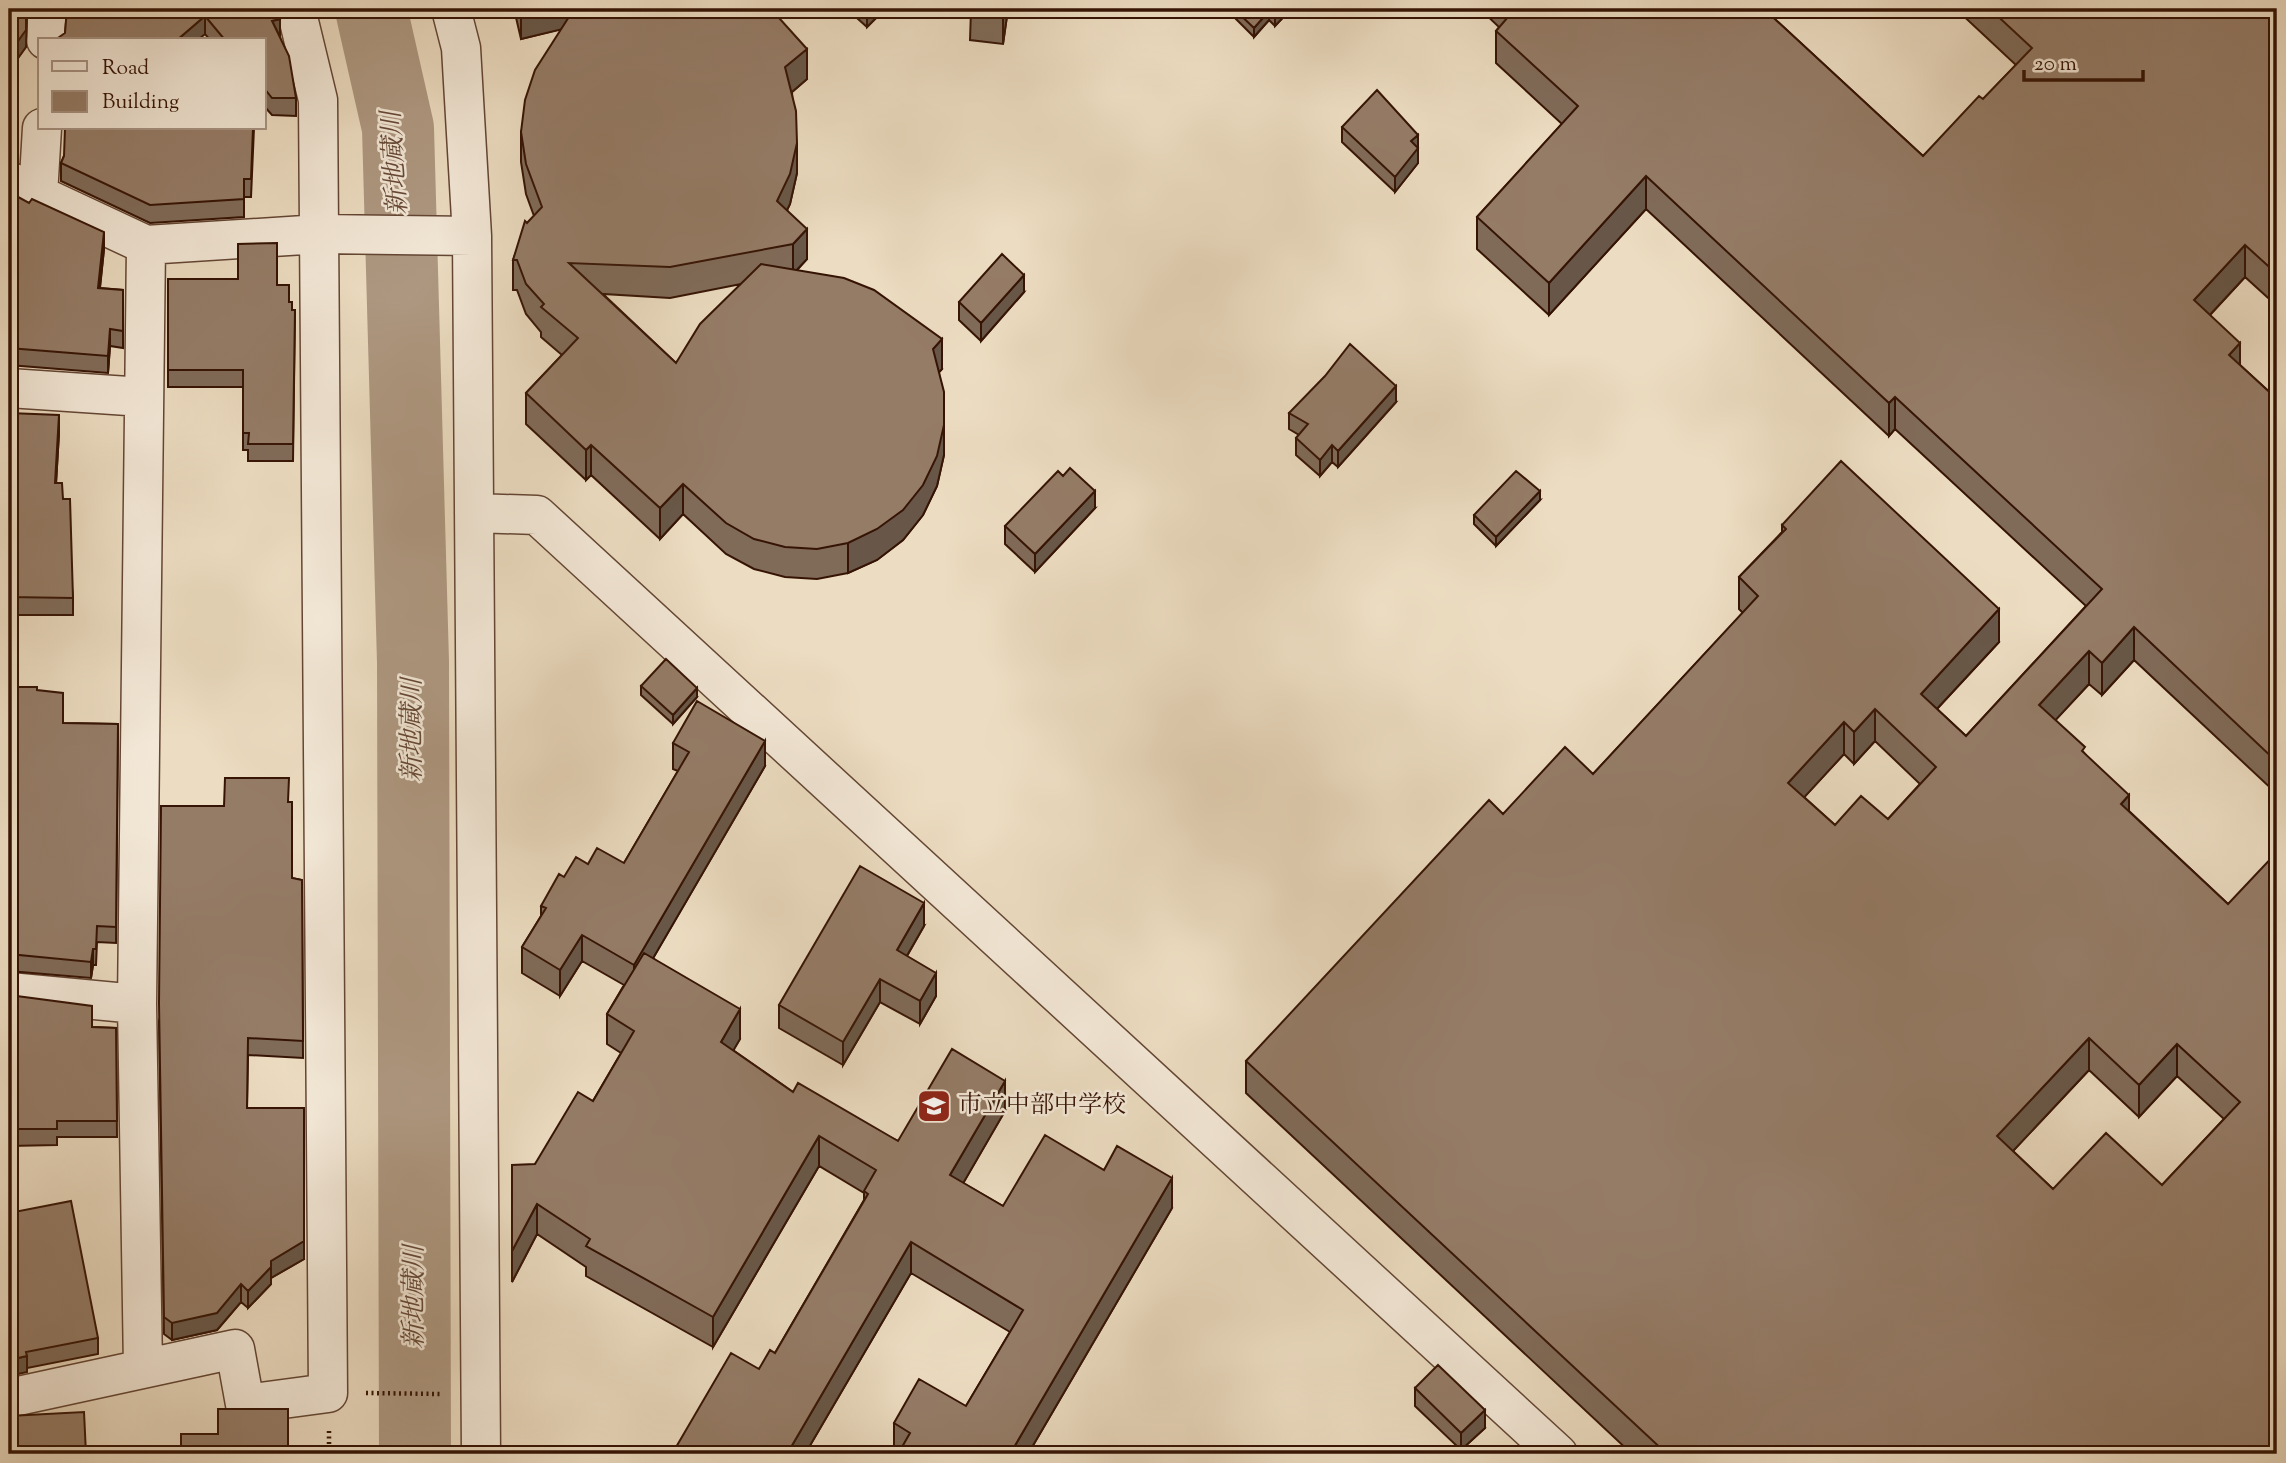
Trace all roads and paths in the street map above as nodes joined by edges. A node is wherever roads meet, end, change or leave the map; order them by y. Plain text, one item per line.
1 (47, 9) edge
2 (296, 9) edge
3 (451, 9) edge
4 (46, 38) edge
5 (41, 130) edge
6 (24, 188) edge
7 (320, 234) junction
8 (472, 236) junction
9 (146, 245) junction
10 (9, 388) edge
11 (143, 397) junction
12 (474, 513) junction
13 (9, 992) edge
14 (137, 1004) junction
15 (143, 1368) junction
16 (353, 1393) dead end
17 (469, 1394) junction
18 (9, 1398) edge
19 (481, 1454) edge
20 (1558, 1454) edge

1 - 4 street
2 - 7 street
3 - 8 street
5 - 6 street
6 - 9 street
7 - 8 street
7 - 9 street
7 - 15 street
8 - 12 street
9 - 11 street
10 - 11 street
11 - 14 street
12 - 17 street
12 - 20 street
13 - 14 street
14 - 15 street
15 - 18 street
16 - 17 path
17 - 19 street

